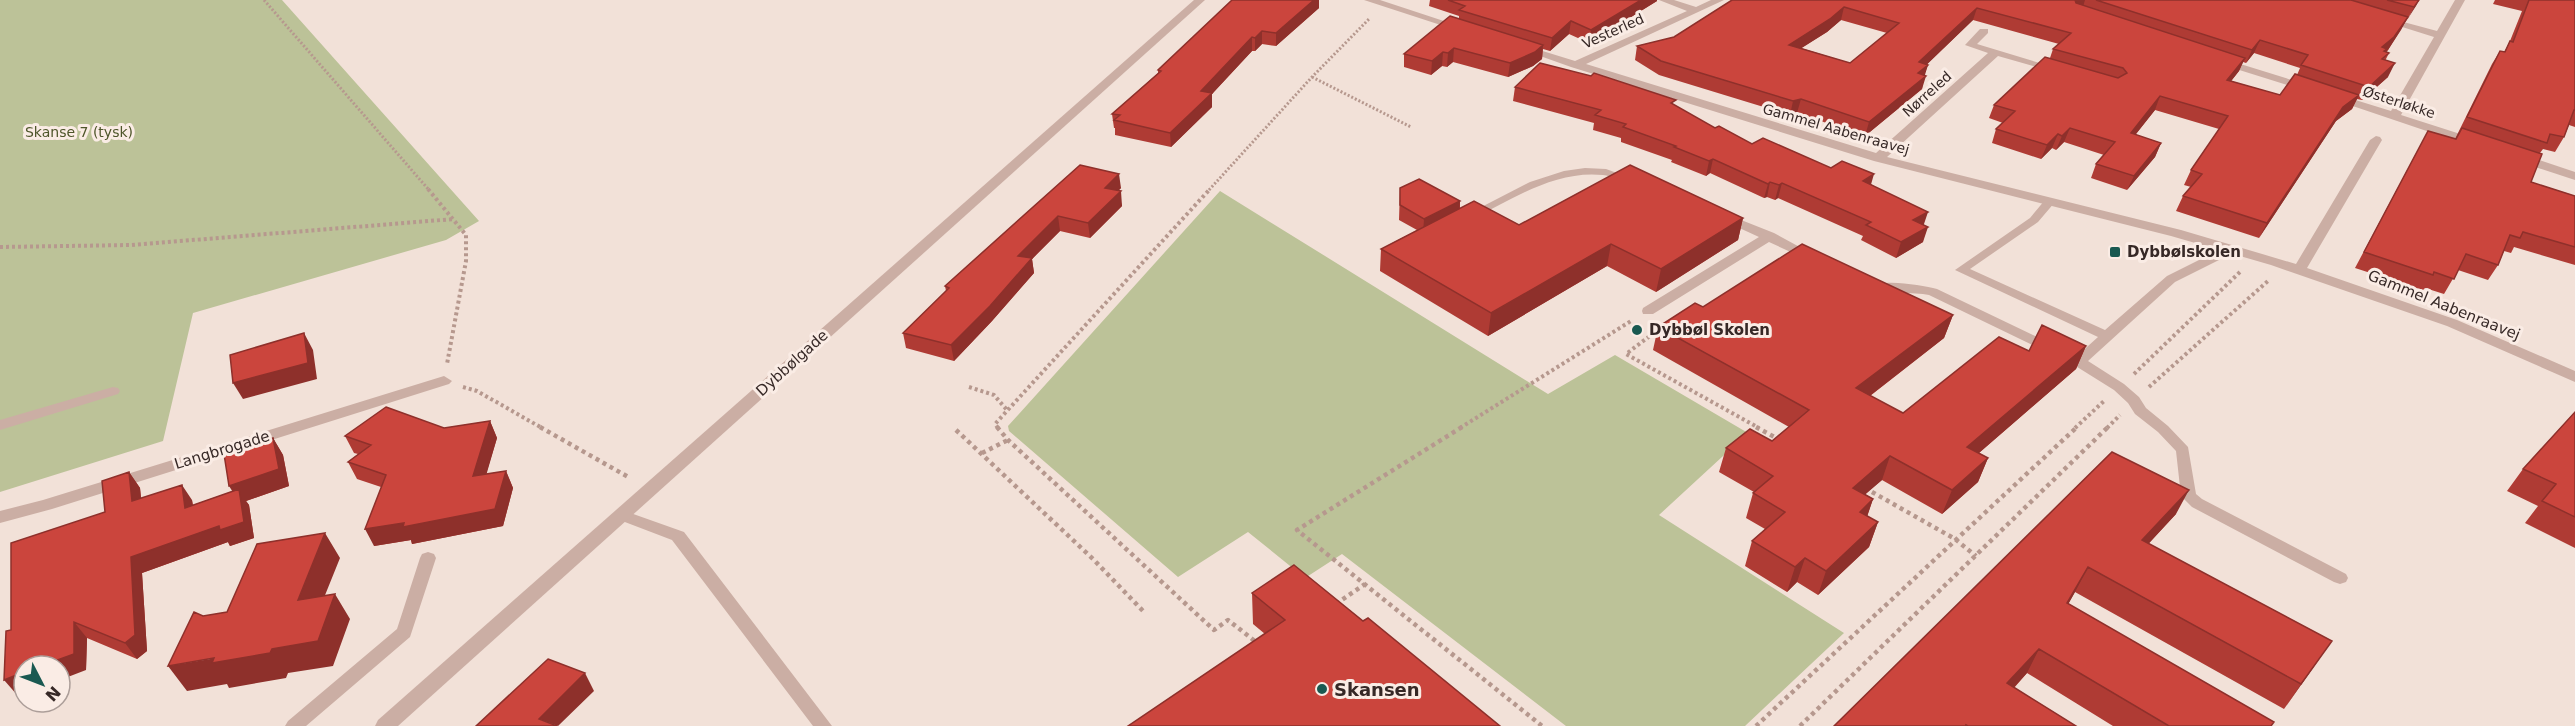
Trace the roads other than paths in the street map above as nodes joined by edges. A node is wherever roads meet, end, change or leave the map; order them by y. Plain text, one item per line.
1 (1200, 0) edge
2 (1369, 0) edge
3 (1664, 0) edge
4 (1719, 0) edge
5 (2460, 0) edge
6 (1696, 10) junction
7 (2372, 16) edge
8 (1984, 31) dead end
9 (1473, 33) edge
10 (2440, 35) junction
11 (1507, 43) edge
12 (1996, 52) junction
13 (2212, 58) edge
14 (1575, 64) junction
15 (2071, 74) edge
16 (2394, 116) junction
17 (2376, 140) dead end
18 (2484, 146) edge
19 (2507, 153) edge
20 (1878, 158) junction
21 (2575, 176) edge
22 (1641, 184) edge
23 (2049, 202) junction
24 (1715, 214) edge
25 (1460, 221) edge
26 (1770, 236) junction
27 (2231, 249) junction
28 (1822, 262) edge
29 (2300, 269) junction
30 (1864, 282) edge
31 (1648, 311) road end
32 (2107, 336) junction
33 (2079, 362) junction
34 (2575, 377) edge
35 (444, 381) road end
36 (113, 392) dead end
37 (0, 425) edge
38 (622, 515) junction
39 (0, 517) edge
40 (428, 558) dead end
41 (2340, 578) dead end
42 (294, 726) edge
43 (385, 726) edge
44 (823, 726) edge

1 - 38 street, Dybbølgade
2 - 9 street
3 - 6 street
4 - 6 street, Vesterled
5 - 10 street
6 - 14 street, Vesterled
7 - 10 street
8 - 12 street
10 - 16 street
11 - 14 street, Gammel Aabenraavej
12 - 15 street
12 - 20 street, Nørreled
13 - 16 street, Østerløkke
14 - 20 street, Gammel Aabenraavej
16 - 18 street, Østerløkke
17 - 29 street
19 - 21 street
20 - 23 street, Gammel Aabenraavej
22 - 25 lane
23 - 27 street, Gammel Aabenraavej
23 - 32 lane
24 - 26 lane
26 - 28 lane
26 - 31 lane
27 - 29 street, Gammel Aabenraavej
27 - 32 lane
29 - 34 street, Gammel Aabenraavej
30 - 33 lane
32 - 33 lane
33 - 41 lane
35 - 39 street, Langbrogade
36 - 37 lane
38 - 43 street, Dybbølgade
38 - 44 lane
40 - 42 lane

